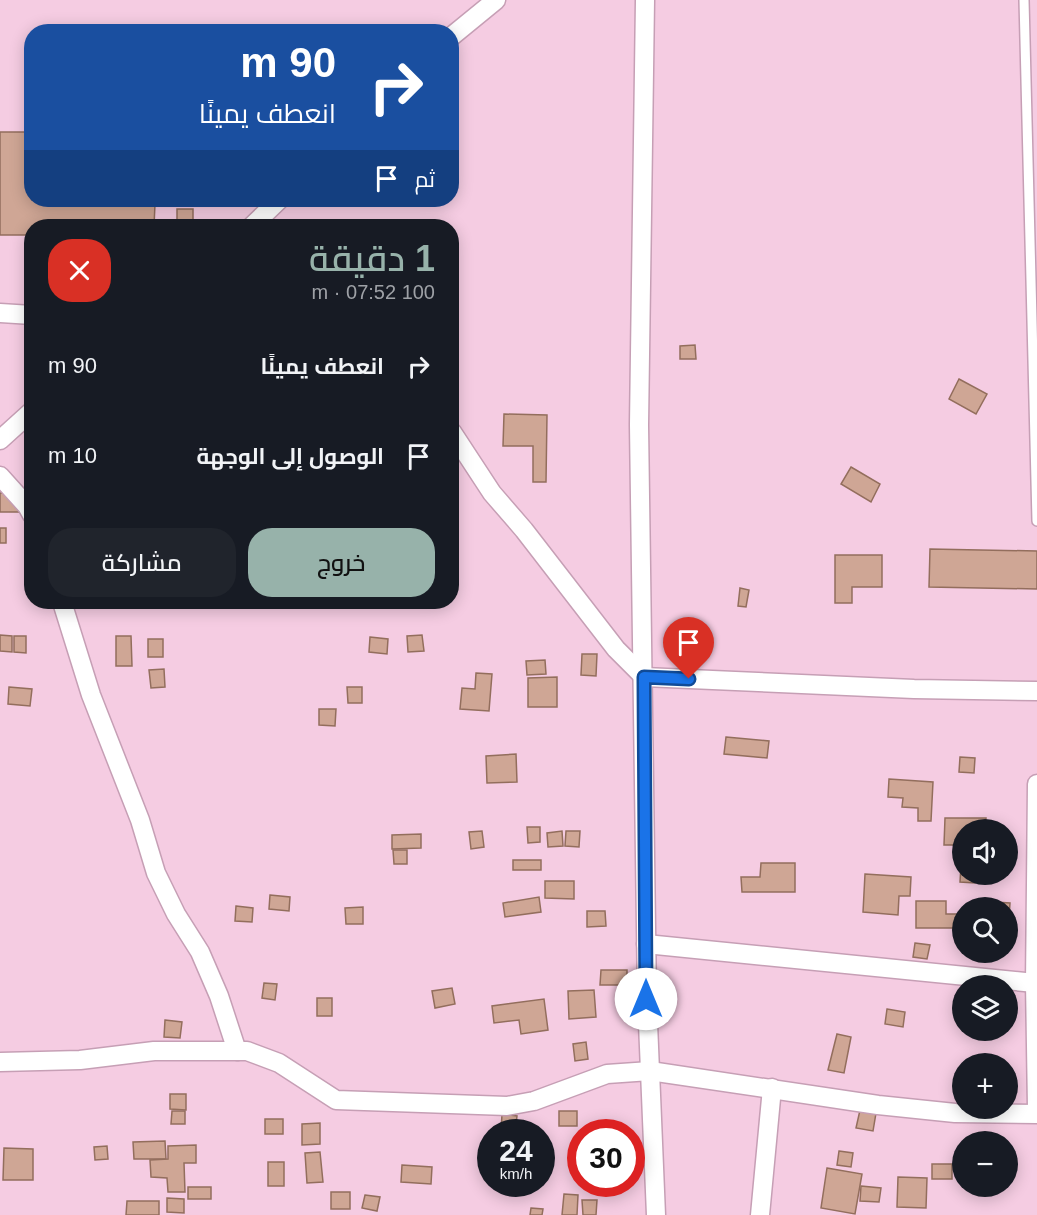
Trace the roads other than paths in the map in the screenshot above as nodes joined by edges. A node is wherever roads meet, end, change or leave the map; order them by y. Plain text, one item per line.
1 (496, 0) edge
2 (645, 0) edge
3 (1024, 0) edge
4 (459, 30) edge
5 (272, 207) edge
6 (259, 219) edge
7 (0, 313) edge
8 (24, 314) edge
9 (24, 418) edge
10 (0, 440) edge
11 (459, 443) edge
12 (0, 476) edge
13 (24, 503) edge
14 (1037, 521) edge
15 (64, 609) edge
16 (644, 677) junction
17 (1037, 691) edge
18 (1037, 784) edge
19 (1036, 900) edge
20 (646, 944) junction
21 (1035, 983) junction
22 (237, 1051) junction
23 (0, 1062) edge
24 (650, 1071) junction
25 (1037, 1075) edge
26 (772, 1088) junction
27 (1037, 1108) edge
28 (1037, 1114) edge
29 (656, 1215) edge
30 (760, 1215) edge

1 - 4 street
2 - 16 street
3 - 14 lane
5 - 6 street
7 - 8 street
9 - 10 street
11 - 16 street
12 - 13 street
15 - 22 street
16 - 17 street
16 - 20 street
18 - 19 street
19 - 21 street
20 - 21 street
20 - 24 street
21 - 25 street
22 - 23 street
22 - 24 street
24 - 26 street
24 - 29 street
25 - 27 street
26 - 28 street
26 - 30 street

